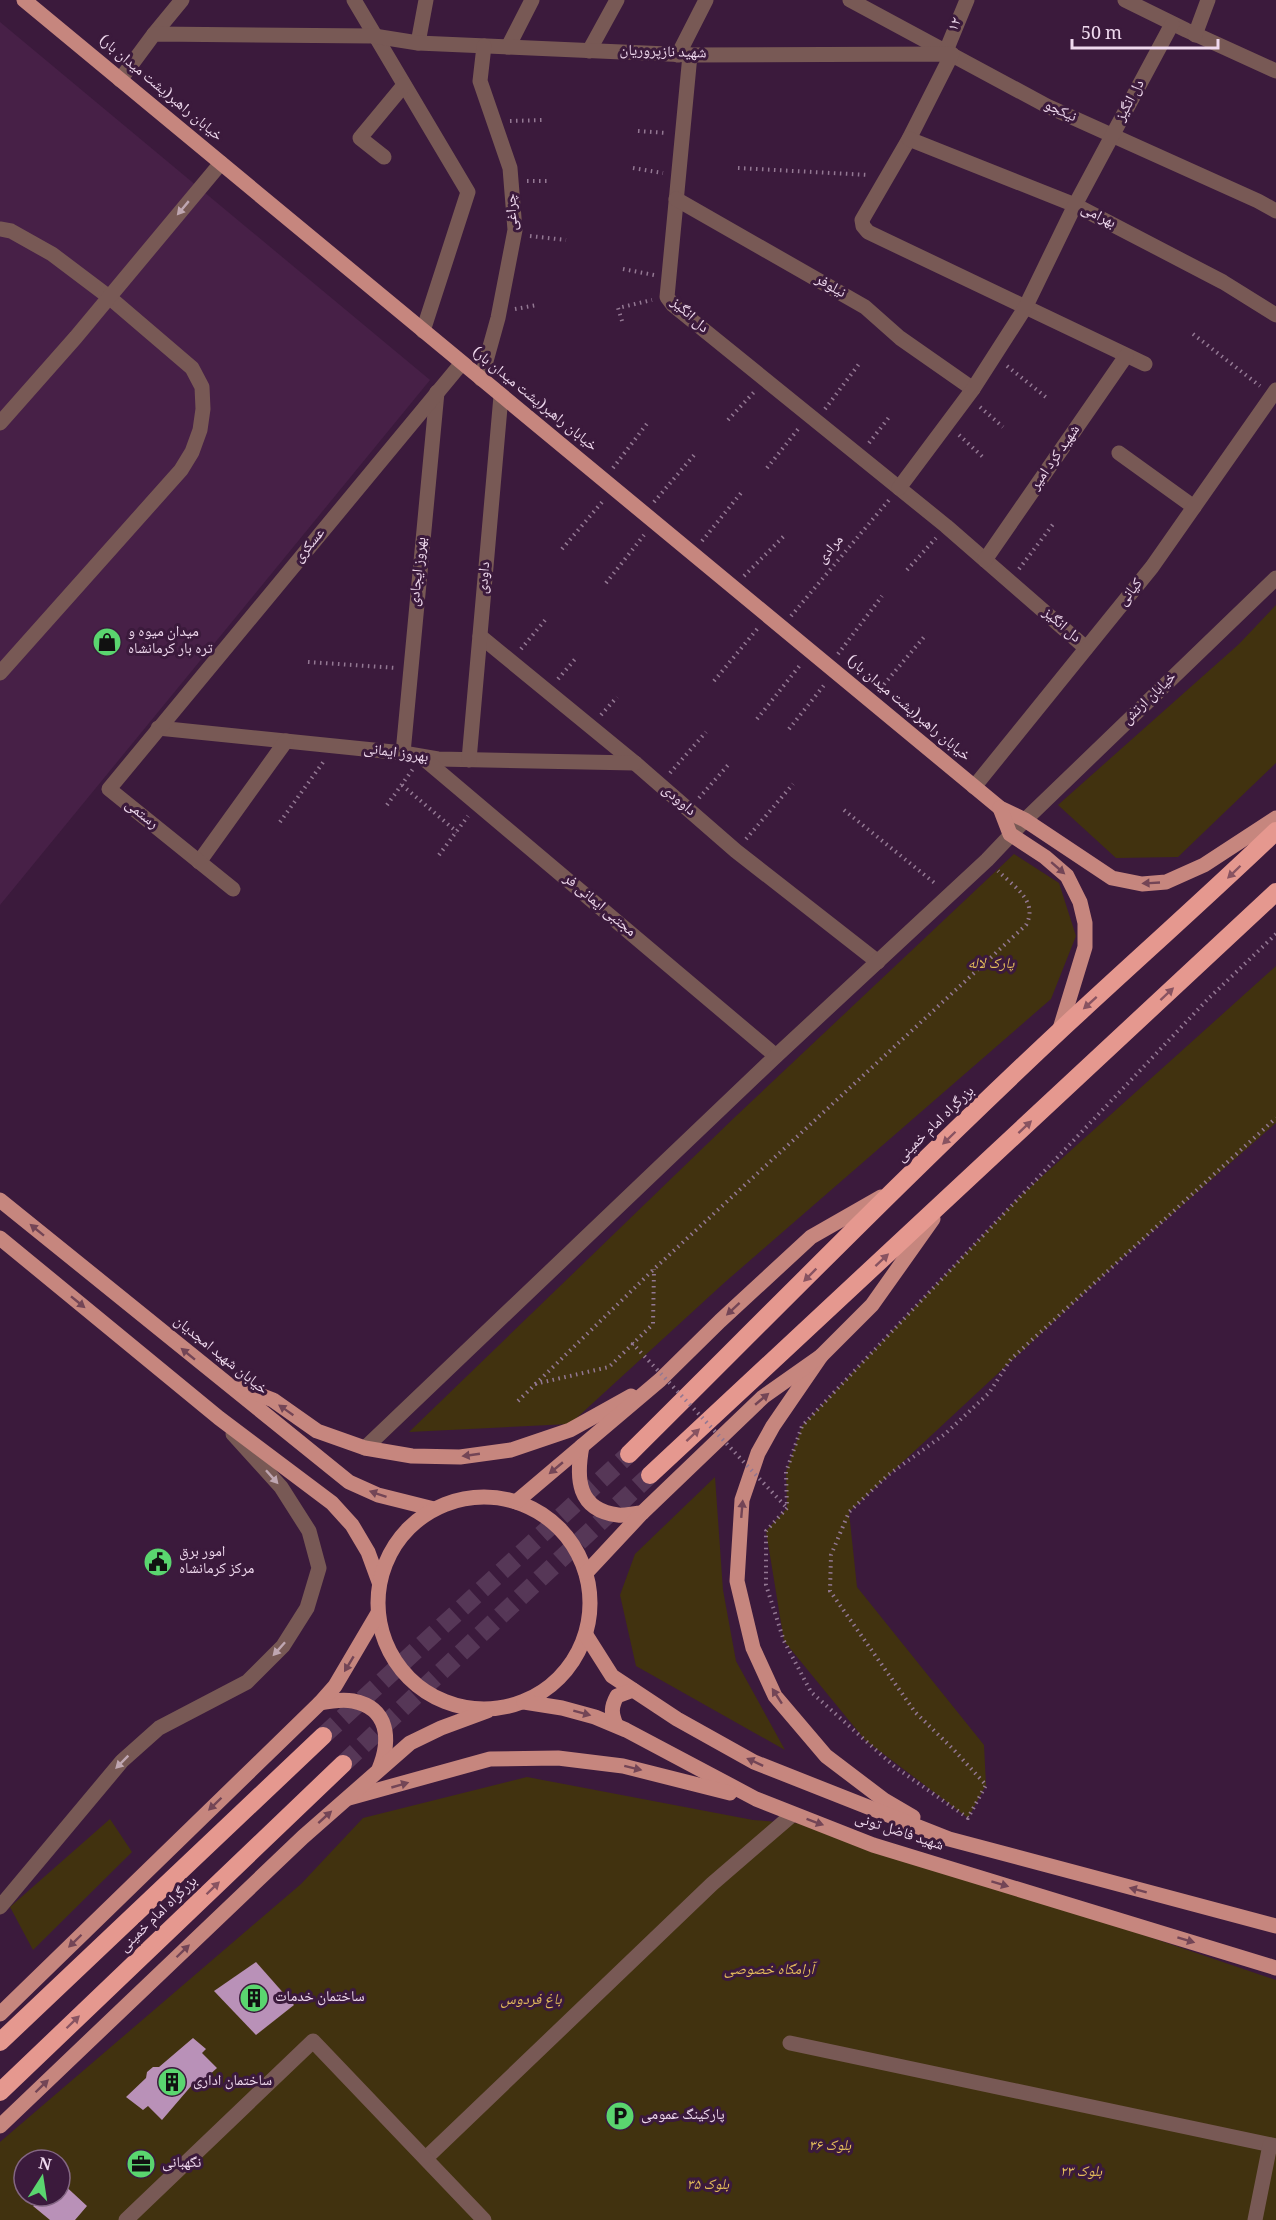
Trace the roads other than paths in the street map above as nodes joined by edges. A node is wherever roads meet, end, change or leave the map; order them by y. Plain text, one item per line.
1 (24, 0) edge
2 (182, 0) edge
3 (354, 0) edge
4 (532, 0) edge
5 (617, 0) edge
6 (706, 0) edge
7 (850, 0) edge
8 (967, 0) edge
9 (1125, 0) edge
10 (1208, 0) edge
11 (424, 1) edge
12 (1172, 24) junction
13 (154, 34) junction
14 (1195, 35) junction
15 (374, 36) junction
16 (418, 43) junction
17 (484, 46) junction
18 (508, 47) junction
19 (589, 51) junction
20 (949, 52) junction
21 (684, 55) junction
22 (1276, 71) edge
23 (120, 80) junction
24 (404, 85) junction
25 (1113, 136) junction
26 (909, 139) junction
27 (384, 157) dead end
28 (221, 163) junction
29 (676, 199) junction
30 (1076, 205) junction
31 (1276, 212) edge
32 (0, 229) edge
33 (109, 297) junction
34 (1025, 308) junction
35 (1276, 315) edge
36 (423, 331) junction
37 (1126, 356) junction
38 (461, 364) junction
39 (1144, 364) dead end
40 (481, 379) junction
41 (437, 392) junction
42 (971, 393) junction
43 (1274, 393) edge
44 (501, 396) junction
45 (0, 423) edge
46 (1119, 453) dead end
47 (899, 488) junction
48 (1194, 507) junction
49 (985, 560) junction
50 (1276, 578) edge
51 (480, 636) junction
52 (1086, 648) junction
53 (0, 673) edge
54 (158, 728) junction
55 (286, 741) junction
56 (403, 753) junction
57 (422, 756) junction
58 (469, 760) junction
59 (635, 763) junction
60 (974, 787) junction
61 (1000, 808) junction
62 (1276, 818) edge
63 (1025, 820) junction
64 (1276, 831) edge
65 (1010, 834) junction
66 (199, 862) junction
67 (233, 889) dead end
68 (1276, 892) edge
69 (878, 962) junction
70 (1059, 1032) junction
71 (776, 1056) junction
72 (897, 1188) junction
73 (0, 1200) edge
74 (945, 1202) junction
75 (0, 1238) edge
76 (821, 1356) junction
77 (221, 1380) junction
78 (660, 1380) junction
79 (219, 1418) junction
80 (582, 1446) junction
81 (365, 1448) junction
82 (629, 1454) tunnel mouth
83 (650, 1475) tunnel mouth
84 (516, 1502) junction
85 (434, 1509) junction
86 (642, 1513) junction
87 (586, 1573) junction
88 (379, 1582) junction
89 (378, 1613) junction
90 (586, 1635) junction
91 (633, 1690) junction
92 (524, 1702) junction
93 (320, 1703) junction
94 (494, 1709) junction
95 (616, 1725) junction
96 (323, 1736) tunnel mouth
97 (343, 1764) tunnel mouth
98 (377, 1771) junction
99 (756, 1799) junction
100 (344, 1800) junction
101 (792, 1815) junction
102 (949, 1839) junction
103 (0, 1907) edge
104 (1276, 1926) edge
105 (1276, 1968) edge
106 (0, 2014) edge
107 (0, 2042) edge
108 (790, 2043) dead end
109 (0, 2092) edge
110 (0, 2126) edge
111 (1273, 2146) edge
112 (426, 2158) junction
113 (126, 2220) edge
114 (484, 2220) edge
115 (1255, 2220) edge

1 - 23 main road, خیابان راهبر(پشت میدان بار)
2 - 13 street
3 - 15 street
4 - 18 street
5 - 19 street
6 - 21 street
7 - 20 street, نیکجو
8 - 20 street, ۱۲
9 - 12 street
10 - 14 street
11 - 16 street
12 - 14 street
12 - 25 street, دل انگیز
13 - 15 street, شهید نازپروریان
13 - 23 street
14 - 22 street
15 - 16 street, شهید نازپروریان
15 - 24 street
16 - 17 street, شهید نازپروریان
17 - 18 street, شهید نازپروریان
17 - 40 street, چراغی
18 - 19 street, شهید نازپروریان
19 - 21 street, شهید نازپروریان
20 - 21 street, شهید نازپروریان
20 - 25 street, نیکجو
20 - 26 street
21 - 29 street, دل انگیز
23 - 28 main road, خیابان راهبر(پشت میدان بار)
24 - 27 street
24 - 36 street
25 - 30 street, دل انگیز
25 - 31 street, نیکجو
26 - 30 street, بهرامی
26 - 34 street
28 -> 33 street
28 - 36 main road, خیابان راهبر(پشت میدان بار)
29 - 42 street, نیلوفر
29 - 47 street, دل انگیز
30 - 34 street, دل انگیز
30 - 35 street, بهرامی
32 - 33 street
33 - 45 street
33 - 53 street
34 - 37 street
34 - 42 street, دل انگیز
36 - 38 main road, خیابان راهبر(پشت میدان بار)
37 - 39 street
37 - 49 street, شهید کرد امیر
38 - 40 main road, خیابان راهبر(پشت میدان بار)
38 - 41 street, عسکری
40 - 44 main road, خیابان راهبر(پشت میدان بار)
41 - 54 street, عسکری
41 - 56 street, بهروز ایجادی
42 - 47 street, دل انگیز
43 - 48 street, کیانی
44 - 51 street, داودی
44 - 60 main road, خیابان راهبر(پشت میدان بار)
46 - 48 street
47 - 49 street, دل انگیز
48 - 52 street, کیانی
49 - 52 street, دل انگیز
50 - 63 street, خیابان ارتش
51 - 58 street, داودی
51 - 59 street, داوودی
52 - 60 street, کیانی
54 - 55 street, بهروز ایمانی
54 - 66 street, رستمی
55 - 56 street, بهروز ایمانی
55 - 66 street
56 - 57 street, بهروز ایمانی
57 - 58 street, بهروز ایمانی
57 - 71 street, مجتبی ایمانی فر
58 - 59 street, بهروز ایمانی
59 - 69 street, داوودی
60 - 61 main road, خیابان راهبر(پشت میدان بار)
61 - 63 main road, خیابان راهبر(پشت میدان بار)
61 - 65 main road
62 -> 63 main road, خیابان راهبر(پشت میدان بار)
63 - 65 street, خیابان ارتش
64 -> 70 highway, بزرگراه امام خمینی
65 - 69 street, خیابان ارتش
65 -> 70 main road
66 - 67 street, رستمی
74 -> 68 highway
69 - 71 street, خیابان ارتش
70 -> 72 highway, بزرگراه امام خمینی
71 - 81 street, خیابان ارتش
72 -> 78 main road
72 -> 82 highway, بزرگراه امام خمینی
77 -> 73 main road, خیابان شهید امجدیان
74 - 76 main road
83 -> 74 highway
75 -> 79 main road
86 -> 76 main road
102 -> 76 main road
81 -> 77 main road
85 -> 77 main road, خیابان شهید امجدیان
78 - 80 main road
78 -> 81 main road
79 - 88 main road
79 -> 103 street
80 -> 84 main road
80 - 86 main road
84 - 85 main road
84 - 87 main road
85 - 88 main road
86 - 87 main road
87 - 90 main road
88 - 89 main road
89 -> 93 main road
89 - 94 main road
90 - 91 main road, شهید فاضل تونی
90 - 92 main road
91 - 95 main road
102 -> 91 main road, شهید فاضل تونی
92 - 94 main road
92 -> 95 main road, شهید فاضل تونی
93 - 98 main road
93 -> 106 main road
94 - 98 main road
95 - 99 main road, شهید فاضل تونی
96 - 107 highway, بزرگراه امام خمینی
109 -> 97 highway, بزرگراه امام خمینی
98 - 100 main road
100 -> 99 main road
99 - 101 main road, شهید فاضل تونی
110 -> 100 main road
101 -> 105 main road, شهید فاضل تونی
101 - 112 street
104 -> 102 main road, شهید فاضل تونی
108 - 111 street
111 - 115 street
112 - 113 street
112 - 114 street

